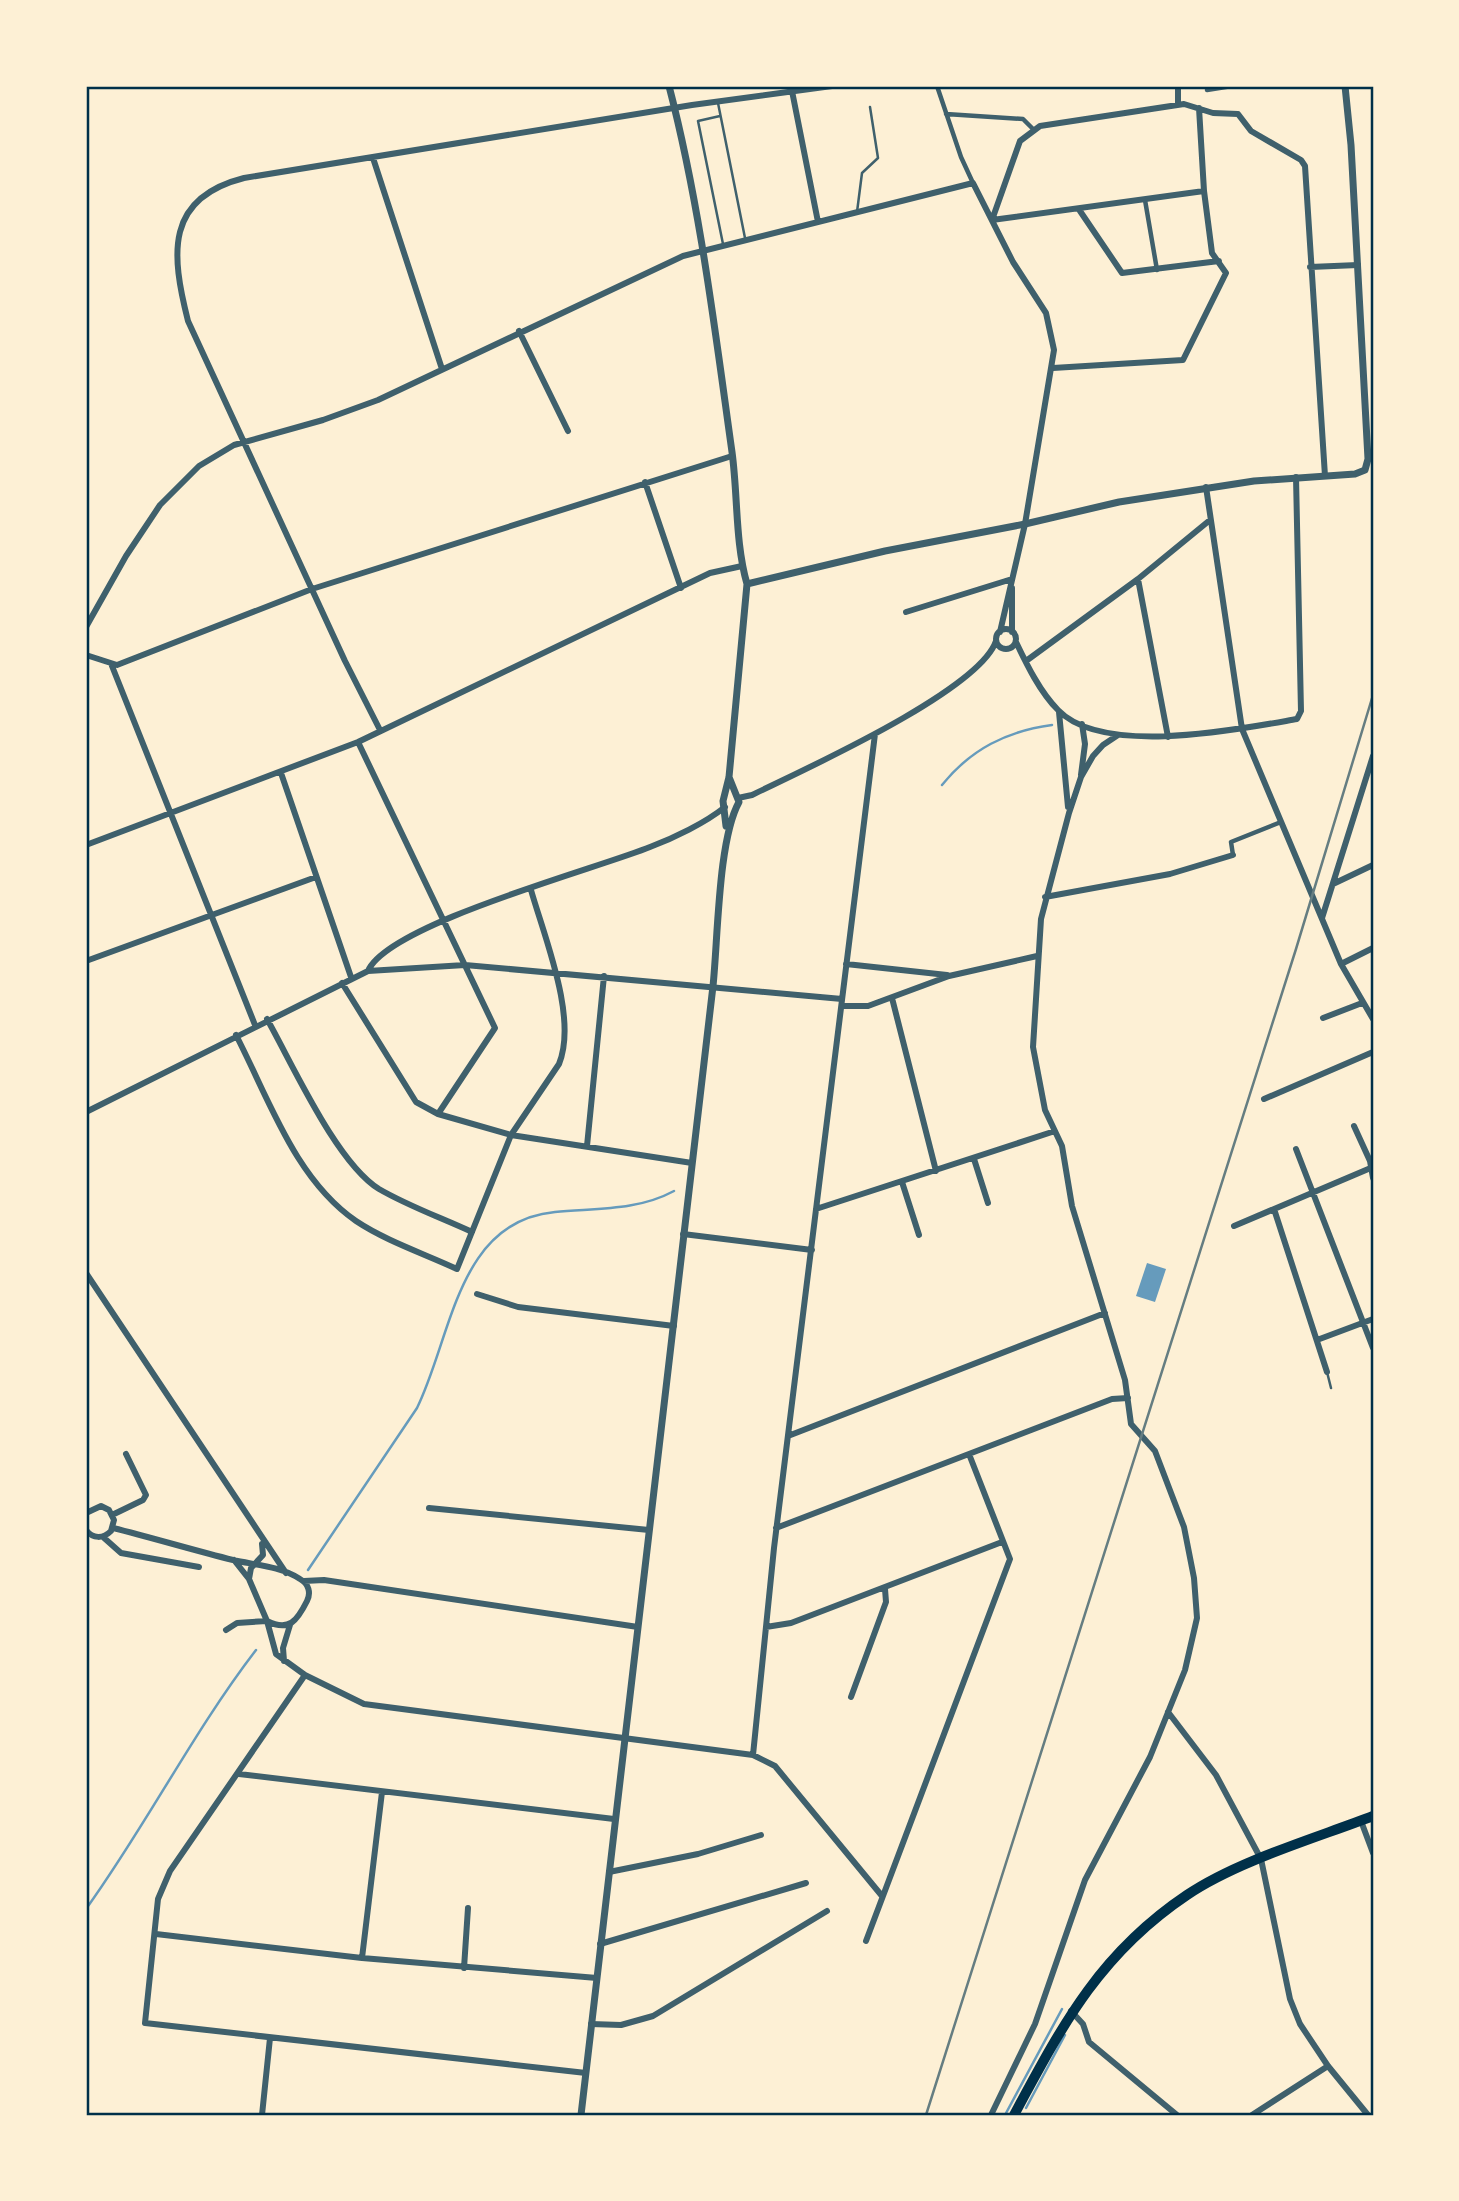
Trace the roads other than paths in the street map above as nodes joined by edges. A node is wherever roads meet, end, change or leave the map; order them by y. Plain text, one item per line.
1 (669, 86) edge
2 (832, 86) edge
3 (937, 86) edge
4 (1178, 86) edge
5 (1232, 86) edge
6 (1347, 86) edge
7 (797, 89) edge
8 (1207, 90) dead end
9 (718, 102) junction
10 (1178, 105) junction
11 (870, 107) dead end
12 (674, 108) junction
13 (1203, 110) junction
14 (946, 114) junction
15 (720, 116) junction
16 (1033, 129) junction
17 (373, 158) junction
18 (973, 183) junction
19 (1204, 191) junction
20 (1145, 201) junction
21 (1080, 211) junction
22 (857, 212) junction
23 (992, 220) junction
24 (818, 222) junction
25 (746, 241) junction
26 (723, 245) junction
27 (701, 249) junction
28 (1219, 261) junction
29 (1358, 265) junction
30 (1310, 267) junction
31 (1157, 271) junction
32 (519, 331) junction
33 (1053, 368) junction
34 (442, 369) junction
35 (568, 431) dead end
36 (244, 439) junction
37 (732, 456) junction
38 (1325, 476) junction
39 (1296, 477) junction
40 (645, 482) junction
41 (1206, 487) junction
42 (1210, 520) junction
43 (1025, 524) junction
44 (742, 566) junction
45 (1012, 579) junction
46 (1138, 579) junction
47 (747, 584) junction
48 (681, 588) junction
49 (312, 589) junction
50 (906, 612) dead end
51 (86, 627) edge
52 (1000, 632) junction
53 (1012, 632) junction
54 (996, 641) junction
55 (1016, 642) junction
56 (1006, 649) junction
57 (993, 650) junction
58 (1020, 651) junction
59 (86, 655) edge
60 (1026, 662) junction
61 (112, 666) junction
62 (1059, 712) junction
63 (1082, 724) junction
64 (1242, 729) junction
65 (380, 730) junction
66 (875, 734) junction
67 (1118, 735) junction
68 (1168, 737) junction
69 (358, 742) junction
70 (1373, 756) edge
71 (281, 773) junction
72 (1081, 776) junction
73 (1373, 783) edge
74 (1363, 787) junction
75 (733, 795) junction
76 (725, 807) junction
77 (735, 808) junction
78 (171, 813) junction
79 (1069, 813) junction
80 (1281, 822) junction
81 (726, 844) junction
82 (86, 845) edge
83 (1233, 855) joint
84 (1373, 865) edge
85 (316, 877) junction
86 (1333, 884) junction
87 (531, 890) junction
88 (1045, 897) junction
89 (211, 915) junction
90 (1322, 918) junction
91 (444, 920) junction
92 (1373, 948) edge
93 (1037, 956) junction
94 (86, 961) edge
95 (846, 964) junction
96 (1341, 964) junction
97 (465, 965) junction
98 (368, 971) junction
99 (554, 971) junction
100 (604, 976) junction
101 (949, 976) junction
102 (351, 977) junction
103 (342, 982) junction
104 (713, 986) junction
105 (892, 998) junction
106 (842, 1003) junction
107 (1362, 1003) junction
108 (1324, 1017) dead end
109 (267, 1019) junction
110 (1373, 1019) edge
111 (255, 1025) junction
112 (236, 1035) junction
113 (1373, 1052) edge
114 (1264, 1099) dead end
115 (86, 1112) edge
116 (438, 1114) junction
117 (1354, 1126) dead end
118 (1055, 1130) junction
119 (511, 1135) junction
120 (587, 1146) junction
121 (1296, 1149) dead end
122 (974, 1158) junction
123 (692, 1164) junction
124 (1371, 1168) edge
125 (936, 1171) junction
126 (1373, 1178) edge
127 (902, 1182) junction
128 (1312, 1193) junction
129 (988, 1203) dead end
130 (816, 1209) junction
131 (1274, 1209) junction
132 (1234, 1226) dead end
133 (472, 1232) junction
134 (683, 1234) junction
135 (919, 1235) dead end
136 (811, 1250) junction
137 (86, 1273) edge
138 (477, 1294) dead end
139 (1105, 1313) junction
140 (1373, 1319) edge
141 (1363, 1323) junction
142 (674, 1326) junction
143 (1317, 1340) junction
144 (1373, 1348) edge
145 (1327, 1372) joint
146 (1331, 1388) dead end
147 (1128, 1398) junction
148 (788, 1436) junction
149 (126, 1454) dead end
150 (968, 1454) junction
151 (429, 1508) dead end
152 (86, 1511) edge
153 (112, 1515) junction
154 (113, 1528) junction
155 (776, 1528) junction
156 (86, 1530) edge
157 (649, 1530) junction
158 (103, 1537) junction
159 (262, 1542) junction
160 (1002, 1542) junction
161 (234, 1560) junction
162 (256, 1565) junction
163 (199, 1567) dead end
164 (286, 1573) junction
165 (249, 1579) junction
166 (304, 1581) junction
167 (885, 1589) junction
168 (267, 1621) junction
169 (290, 1625) junction
170 (638, 1626) junction
171 (766, 1628) junction
172 (226, 1630) dead end
173 (284, 1661) junction
174 (305, 1675) junction
175 (851, 1697) dead end
176 (1168, 1712) junction
177 (624, 1739) junction
178 (753, 1755) junction
179 (239, 1774) junction
180 (382, 1792) junction
181 (1373, 1816) edge
182 (614, 1819) junction
183 (1361, 1821) junction
184 (761, 1835) dead end
185 (1373, 1853) edge
186 (1261, 1859) junction
187 (609, 1872) junction
188 (806, 1883) dead end
189 (882, 1896) junction
190 (468, 1908) dead end
191 (827, 1911) dead end
192 (156, 1934) junction
193 (866, 1941) dead end
194 (600, 1944) junction
195 (362, 1958) junction
196 (464, 1968) junction
197 (597, 1978) junction
198 (1071, 2011) junction
199 (591, 2024) junction
200 (270, 2038) junction
201 (1328, 2066) junction
202 (586, 2073) junction
203 (262, 2115) edge
204 (581, 2115) edge
205 (990, 2115) edge
206 (1014, 2115) edge
207 (1177, 2115) edge
208 (1252, 2115) edge
209 (1368, 2115) edge

1 - 12 street
2 - 7 street
3 - 14 street
4 - 10 street
5 - 8 street
6 - 29 street
7 - 9 street
7 - 24 street
9 - 12 street
9 - 15 lane
10 - 13 street
10 - 16 street
11 - 22 lane
12 - 17 street
12 - 27 street
13 - 19 street
13 - 30 street
14 - 16 street
14 - 18 street
15 - 25 lane
15 - 26 lane
16 - 23 street
17 - 34 street
17 - 36 street
18 - 22 street
18 - 23 street
19 - 20 street
19 - 28 street
20 - 21 street
20 - 31 street
21 - 23 street
21 - 31 street
22 - 24 street
23 - 33 street
24 - 25 street
25 - 26 street
26 - 27 street
27 - 32 street
27 - 37 street
28 - 31 street
28 - 33 street
29 - 30 street
29 - 38 street
30 - 38 street
32 - 34 street
32 - 35 street
33 - 43 street
34 - 36 street
36 - 49 street
36 - 51 street
37 - 40 street
37 - 44 street
38 - 39 street
39 - 41 street
39 - 64 street
40 - 48 street
40 - 49 street
41 - 42 street
41 - 43 street
42 - 46 street
42 - 64 street
43 - 45 street
43 - 47 street
44 - 47 street
44 - 48 street
45 - 50 street
45 - 52 street
45 - 53 street
46 - 60 street
46 - 68 street
47 - 75 street
48 - 65 street
49 - 61 street
49 - 65 street
52 - 53 street
52 - 54 street
53 - 55 street
54 - 56 street
54 - 57 street
55 - 56 street
55 - 58 street
56 - 57 street
56 - 58 street
57 - 66 street
58 - 60 street
59 - 61 street
60 - 62 street
61 - 78 street
62 - 63 street
62 - 79 street
63 - 67 street
63 - 72 street
64 - 68 street
64 - 80 street
65 - 69 street
66 - 75 street
66 - 95 street
67 - 68 street
67 - 72 street
69 - 71 street
69 - 91 street
70 - 74 street
71 - 78 street
71 - 85 street
72 - 79 street
73 - 74 street
74 - 86 street
75 - 76 street
75 - 77 street
76 - 77 street
76 - 81 street
76 - 87 street
77 - 81 street
78 - 82 street
78 - 89 street
79 - 88 street
80 - 83 street
80 - 90 street
81 - 104 street
83 - 88 street
84 - 86 street
85 - 89 street
85 - 102 street
86 - 90 street
87 - 91 street
87 - 99 street
88 - 93 street
89 - 94 street
89 - 111 street
90 - 96 street
91 - 97 street
91 - 98 street
92 - 96 street
93 - 101 street
93 - 118 street
95 - 101 street
95 - 106 street
96 - 107 street
97 - 98 street
97 - 99 street
97 - 116 street
98 - 102 street
99 - 100 street
99 - 119 street
100 - 104 street
100 - 120 street
101 - 105 street
102 - 103 street
103 - 109 street
103 - 116 street
104 - 106 street
104 - 123 street
105 - 106 street
105 - 125 street
106 - 130 street
107 - 108 street
107 - 110 street
109 - 111 street
109 - 133 street
111 - 112 street
112 - 115 street
112 - 133 street
113 - 114 street
116 - 119 street
117 - 124 street
118 - 122 street
118 - 139 street
119 - 120 street
119 - 133 street
120 - 123 street
121 - 128 street
122 - 125 street
122 - 129 street
123 - 134 street
124 - 126 street
124 - 128 street
125 - 127 street
127 - 130 street
127 - 135 street
128 - 131 street
128 - 141 street
130 - 136 street
131 - 132 street
131 - 143 street
134 - 136 street
134 - 142 street
136 - 148 street
137 - 159 street
138 - 142 street
139 - 147 street
139 - 148 street
140 - 141 street
141 - 143 street
141 - 144 street
142 - 157 street
143 - 145 street
145 - 146 lane
147 - 150 street
147 - 176 street
148 - 155 street
149 - 153 street
150 - 155 street
150 - 160 street
151 - 157 street
152 - 153 street
153 - 154 street
154 - 158 street
154 - 161 street
155 - 171 street
156 - 158 street
157 - 170 street
158 - 163 street
159 - 162 street
159 - 164 street
160 - 167 street
160 - 189 street
161 - 162 street
161 - 165 street
162 - 164 street
162 - 165 street
164 - 166 street
165 - 168 street
166 - 169 street
166 - 170 street
167 - 171 street
167 - 175 street
168 - 169 street
168 - 172 street
168 - 173 street
169 - 173 street
170 - 177 street
171 - 178 street
173 - 174 street
174 - 177 street
174 - 179 street
176 - 186 street
176 - 205 street
177 - 178 street
177 - 182 street
178 - 189 street
179 - 180 street
179 - 192 street
180 - 182 street
180 - 195 street
181 - 183 main road
182 - 187 street
183 - 185 street
183 - 186 main road
184 - 187 street
186 - 198 main road
186 - 201 street
187 - 194 street
188 - 194 street
189 - 193 street
190 - 196 street
191 - 199 street
192 - 195 street
192 - 200 street
194 - 197 street
195 - 196 street
196 - 197 street
197 - 199 street
198 - 206 main road
198 - 207 street
199 - 202 street
200 - 202 street
200 - 203 street
201 - 208 street
201 - 209 street
202 - 204 street

